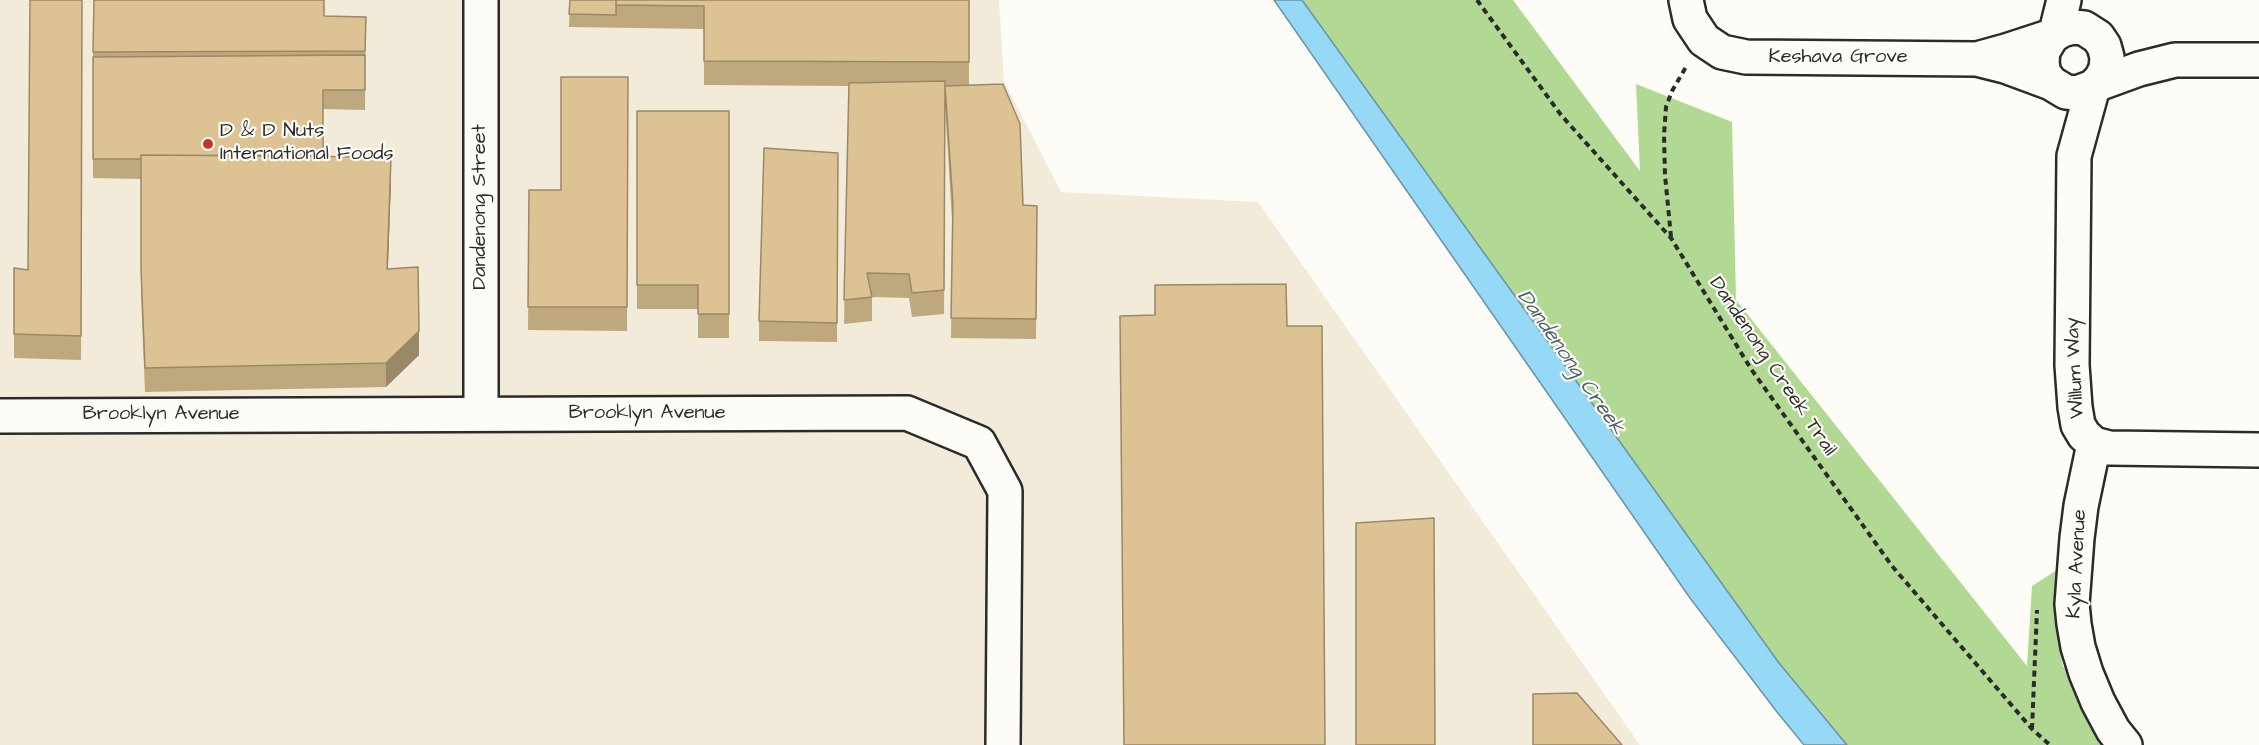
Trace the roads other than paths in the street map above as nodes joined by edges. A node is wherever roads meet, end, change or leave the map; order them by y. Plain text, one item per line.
1 (481, 0) edge
2 (1686, 0) edge
3 (2064, 0) edge
4 (2084, 0) edge
5 (2054, 34) junction
6 (2094, 34) junction
7 (1977, 59) junction
8 (2175, 60) junction
9 (2259, 60) edge
10 (2055, 85) junction
11 (2095, 85) junction
12 (2074, 156) junction
13 (481, 414) junction
14 (0, 416) edge
15 (2094, 444) junction
16 (2259, 450) edge
17 (1003, 745) edge
18 (2125, 745) edge

1 - 13 street, Dandenong Street
2 - 7 street, Keshava Grove
3 - 5 street
4 - 6 street
5 - 6 street
5 - 7 street, Keshava Grove
5 - 10 street
6 - 8 street
6 - 11 street
7 - 10 street, Keshava Grove
8 - 9 street
8 - 11 street
10 - 11 street
10 - 12 street, Willum Way
11 - 12 street, Willum Way
12 - 15 street, Willum Way
13 - 14 street, Brooklyn Avenue
13 - 17 street, Brooklyn Avenue
15 - 16 street, Willum Way
15 - 18 street, Kyla Avenue

